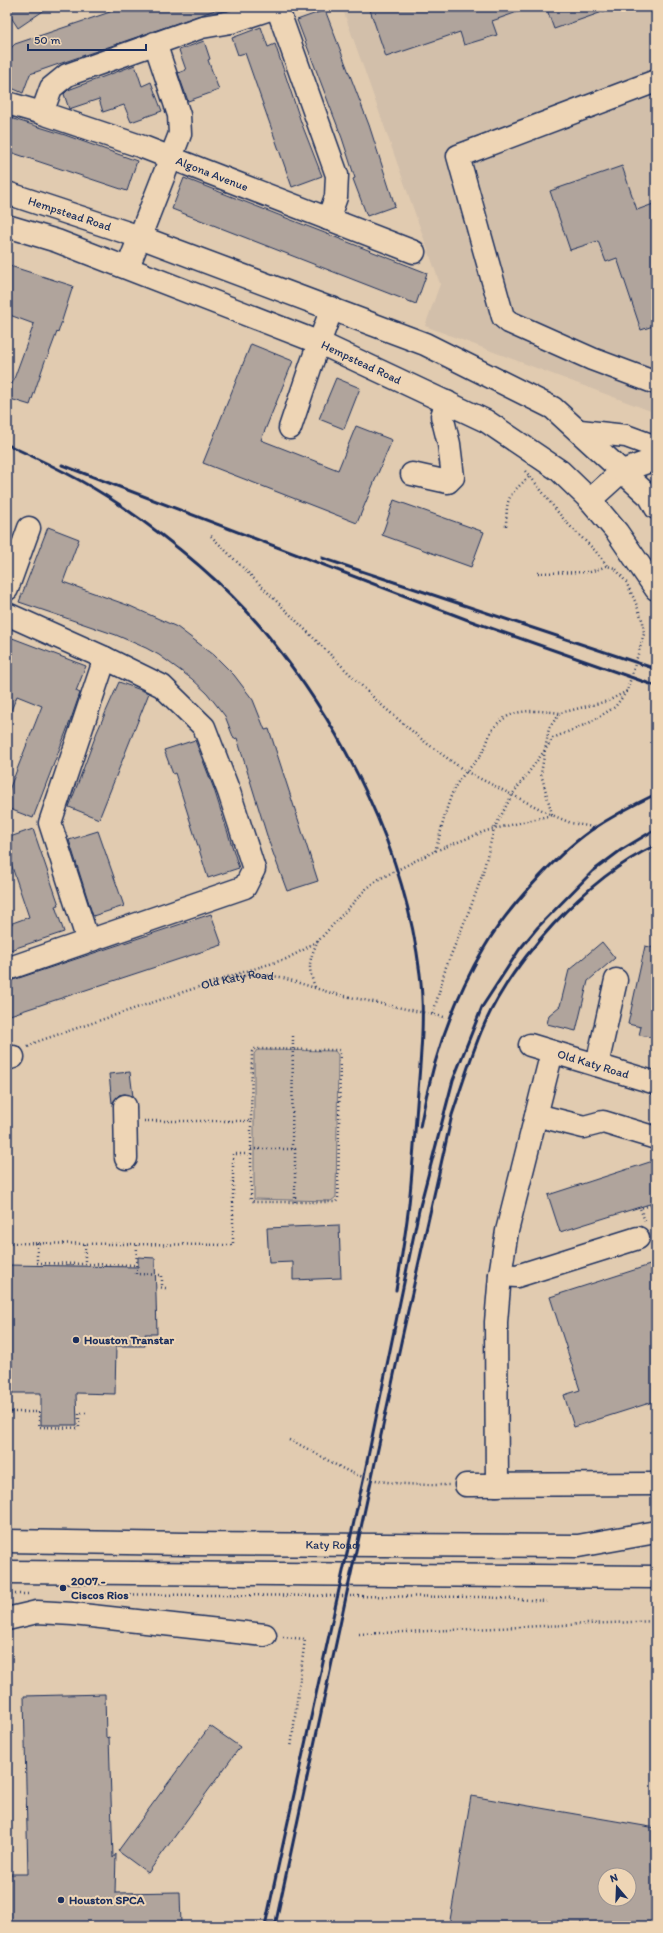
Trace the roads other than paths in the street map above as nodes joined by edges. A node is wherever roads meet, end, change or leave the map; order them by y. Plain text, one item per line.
1 (277, 7) edge
2 (155, 43) junction
3 (656, 81) edge
4 (7, 104) edge
5 (42, 113) junction
6 (169, 158) junction
7 (7, 193) edge
8 (328, 219) junction
9 (7, 226) edge
10 (140, 237) junction
11 (414, 252) dead end
12 (128, 267) junction
13 (332, 308) junction
14 (320, 342) junction
15 (656, 383) edge
16 (446, 402) junction
17 (290, 428) dead end
18 (580, 431) junction
19 (656, 447) edge
20 (656, 461) edge
21 (622, 471) junction
22 (412, 474) dead end
23 (590, 500) junction
24 (656, 508) edge
25 (29, 528) dead end
26 (7, 589) edge
27 (656, 590) edge
28 (7, 614) edge
29 (104, 658) junction
30 (88, 940) junction
31 (7, 969) edge
32 (616, 980) dead end
33 (530, 1045) dead end
34 (552, 1052) junction
35 (597, 1065) junction
36 (656, 1083) edge
37 (132, 1113) road end
38 (536, 1115) junction
39 (656, 1138) edge
40 (126, 1158) dead end
41 (642, 1231) road end
42 (500, 1275) junction
43 (656, 1484) edge
44 (466, 1485) road end
45 (498, 1485) junction
46 (656, 1532) edge
47 (617, 1540) junction
48 (7, 1541) edge
49 (656, 1544) edge
50 (7, 1572) edge
51 (656, 1577) edge
52 (7, 1619) edge
53 (265, 1635) road end

1 - 2 main road
1 - 8 main road
2 - 5 main road
2 - 6 main road
3 - 15 main road
4 - 5 main road, Algona Avenue
5 - 6 main road, Algona Avenue
6 - 8 main road, Algona Avenue
6 - 10 main road
7 - 10 main road, Hempstead Road
8 - 11 main road, Algona Avenue
9 - 12 main road, Hempstead Road
10 - 12 main road
10 - 13 main road, Hempstead Road
12 - 14 main road, Hempstead Road
13 - 14 main road
13 - 18 main road, Hempstead Road
14 - 16 main road, Hempstead Road
14 - 17 main road
16 - 22 main road
16 - 23 main road, Hempstead Road
18 - 19 main road
18 - 21 main road, Hempstead Road
20 - 21 main road
21 - 23 main road
21 - 24 main road, Hempstead Road
23 - 27 main road, Hempstead Road
25 - 26 main road
28 - 29 main road
29 - 30 main road
29 - 30 main road
30 - 31 main road
32 - 35 main road
33 - 34 main road, Old Katy Road
34 - 35 main road, Old Katy Road
34 - 38 main road
35 - 36 main road, Old Katy Road
37 - 40 main road
38 - 39 main road
38 - 42 main road
41 - 42 main road
42 - 45 main road
43 - 45 main road
44 - 45 main road
46 - 47 main road, Katy Road
47 - 48 main road, Katy Road
47 - 49 main road
50 - 51 main road
52 - 53 main road

